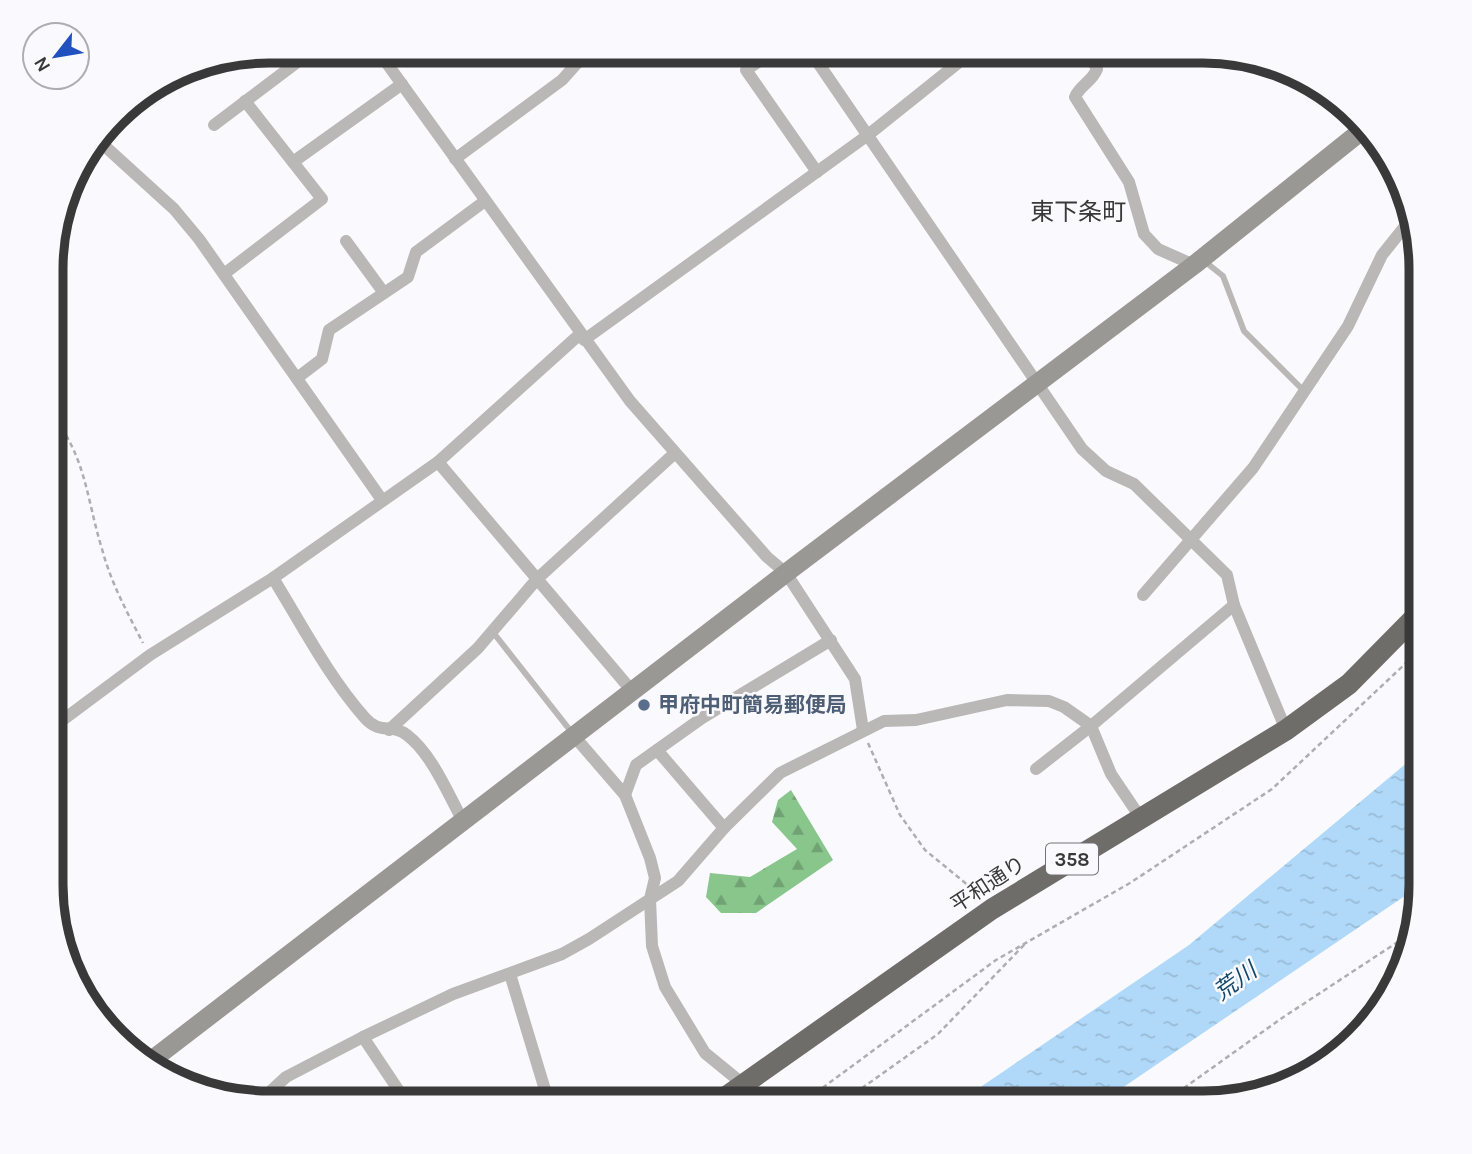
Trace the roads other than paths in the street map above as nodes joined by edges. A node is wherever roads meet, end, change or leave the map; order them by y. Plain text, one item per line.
1 (296, 63) edge
2 (387, 63) edge
3 (577, 63) edge
4 (756, 63) edge
5 (818, 63) edge
6 (958, 63) edge
7 (1094, 63) edge
8 (402, 84) junction
9 (245, 101) junction
10 (214, 124) dead end
11 (1358, 133) edge
12 (867, 135) junction
13 (104, 146) edge
14 (455, 159) junction
15 (293, 162) junction
16 (817, 172) junction
17 (485, 201) junction
18 (1404, 227) edge
19 (346, 241) dead end
20 (1198, 262) junction
21 (224, 274) junction
22 (384, 293) junction
23 (582, 337) junction
24 (297, 378) junction
25 (1035, 383) junction
26 (1304, 391) junction
27 (675, 453) junction
28 (438, 462) junction
29 (382, 500) junction
30 (1192, 537) junction
31 (786, 573) junction
32 (273, 578) junction
33 (537, 579) junction
34 (1143, 595) dead end
35 (1234, 605) junction
36 (1409, 623) edge
37 (492, 631) junction
38 (831, 640) junction
39 (632, 691) junction
40 (63, 720) edge
41 (1091, 726) junction
42 (389, 730) junction
43 (863, 730) junction
44 (1286, 730) junction
45 (574, 736) junction
46 (657, 750) junction
47 (1036, 769) dead end
48 (625, 795) junction
49 (1140, 817) junction
50 (463, 821) junction
51 (724, 828) junction
52 (650, 900) junction
53 (510, 974) junction
54 (363, 1037) junction
55 (159, 1059) edge
56 (743, 1084) junction
57 (271, 1091) edge
58 (399, 1091) edge
59 (545, 1091) edge
60 (733, 1091) edge

1 - 9 street
2 - 8 street
3 - 14 street
4 - 16 street
5 - 12 street
6 - 12 street
7 - 20 street
8 - 14 street
8 - 15 street
9 - 10 street
9 - 15 street
11 - 20 street
12 - 16 street
12 - 25 street
13 - 21 street
14 - 17 street
15 - 21 street
16 - 23 street
17 - 22 street
17 - 23 street
18 - 26 street
19 - 22 street
20 - 25 street
20 - 26 lane
21 - 24 street
22 - 24 street
23 - 27 street
23 - 28 street
24 - 29 street
25 - 30 street
25 - 31 street
26 - 30 street
27 - 31 street
27 - 33 street
28 - 29 street
28 - 33 street
29 - 32 street
30 - 34 street
30 - 35 street
31 - 38 street
31 - 39 street
32 - 40 street
32 - 42 street
33 - 37 street
33 - 39 street
35 - 41 street
35 - 44 street
36 - 44 highway, 平和通り / 358
37 - 42 street
37 - 45 lane
38 - 43 street
38 - 46 street
39 - 45 street
41 - 43 street
41 - 47 street
41 - 49 street
42 - 50 street
43 - 51 street
44 - 49 highway, 平和通り / 358
45 - 48 street
45 - 50 street
46 - 48 street
46 - 51 street
48 - 52 street
49 - 56 highway, 平和通り / 358
50 - 55 street
51 - 52 street
52 - 53 street
52 - 56 street
53 - 54 street
53 - 59 street
54 - 57 street
54 - 58 street
56 - 60 highway, 平和通り / 358

